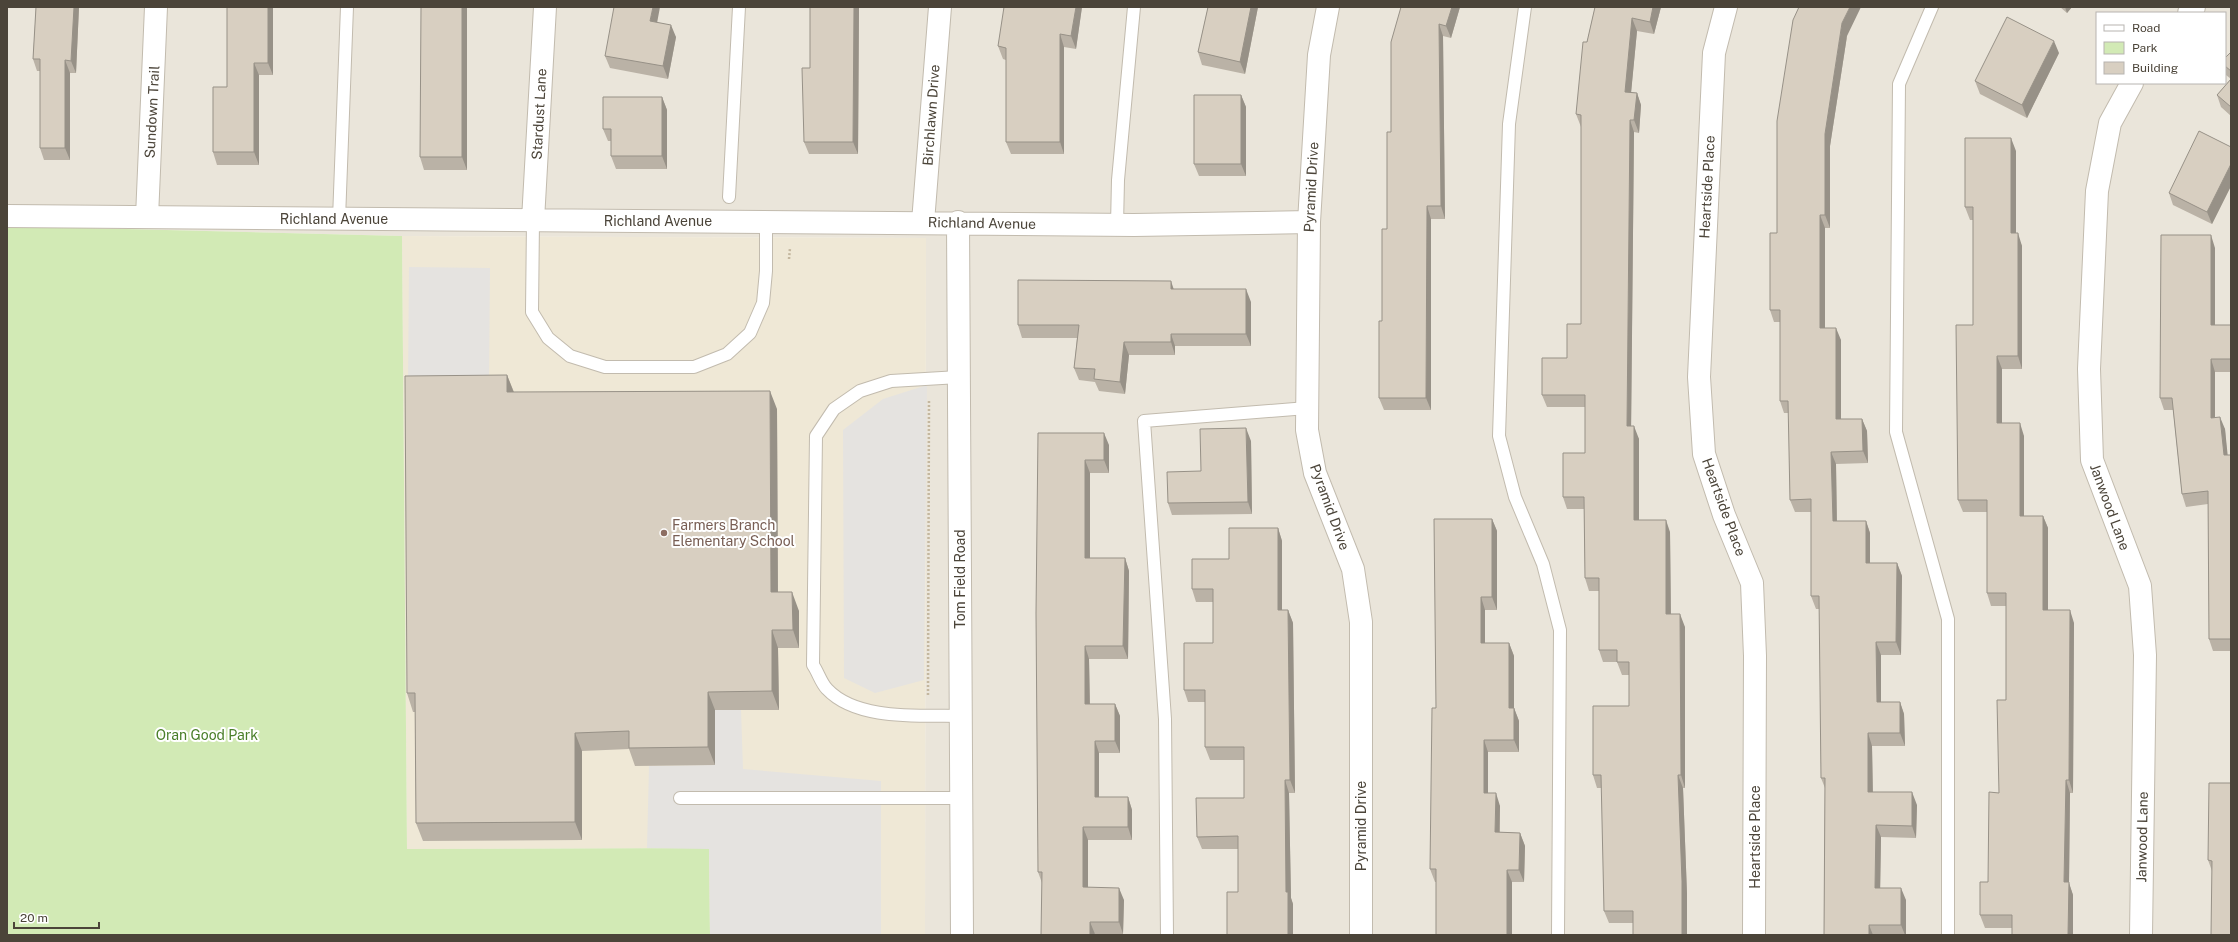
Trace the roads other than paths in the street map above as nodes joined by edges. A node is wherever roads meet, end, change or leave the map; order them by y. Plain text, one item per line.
1 (156, 7) edge
2 (347, 7) edge
3 (546, 7) edge
4 (739, 7) edge
5 (940, 7) edge
6 (1134, 7) edge
7 (1328, 7) edge
8 (1525, 7) edge
9 (1726, 7) edge
10 (1932, 7) edge
11 (2131, 84) edge
12 (729, 197) dead end
13 (7, 216) edge
14 (147, 217) junction
15 (339, 219) junction
16 (534, 220) junction
17 (766, 221) junction
18 (922, 222) junction
19 (958, 222) junction
20 (1309, 222) junction
21 (1117, 225) junction
22 (959, 377) junction
23 (1307, 408) junction
24 (961, 716) junction
25 (680, 798) dead end
26 (961, 798) junction
27 (962, 935) edge
28 (1167, 935) edge
29 (1361, 935) edge
30 (1558, 935) edge
31 (1754, 935) edge
32 (1948, 935) edge
33 (2141, 935) edge

1 - 14 street, Sundown Trail
2 - 15 lane
3 - 16 street, Stardust Lane
4 - 12 lane
5 - 18 street, Birchlawn Drive
6 - 21 lane
7 - 20 street, Pyramid Drive
8 - 30 lane
9 - 31 street, Heartside Place
10 - 32 lane
11 - 33 street, Janwood Lane
13 - 14 street, Richland Avenue
14 - 15 street, Richland Avenue
15 - 16 street, Richland Avenue
16 - 17 street, Richland Avenue
16 - 17 lane
17 - 18 street, Richland Avenue
18 - 19 street, Richland Avenue
19 - 21 street, Richland Avenue
19 - 22 street, Tom Field Road
20 - 21 street, Richland Avenue
20 - 23 street, Pyramid Drive
22 - 24 street, Tom Field Road
22 - 24 lane
23 - 28 lane
23 - 29 street, Pyramid Drive
24 - 26 street, Tom Field Road
25 - 26 lane
26 - 27 street, Tom Field Road

